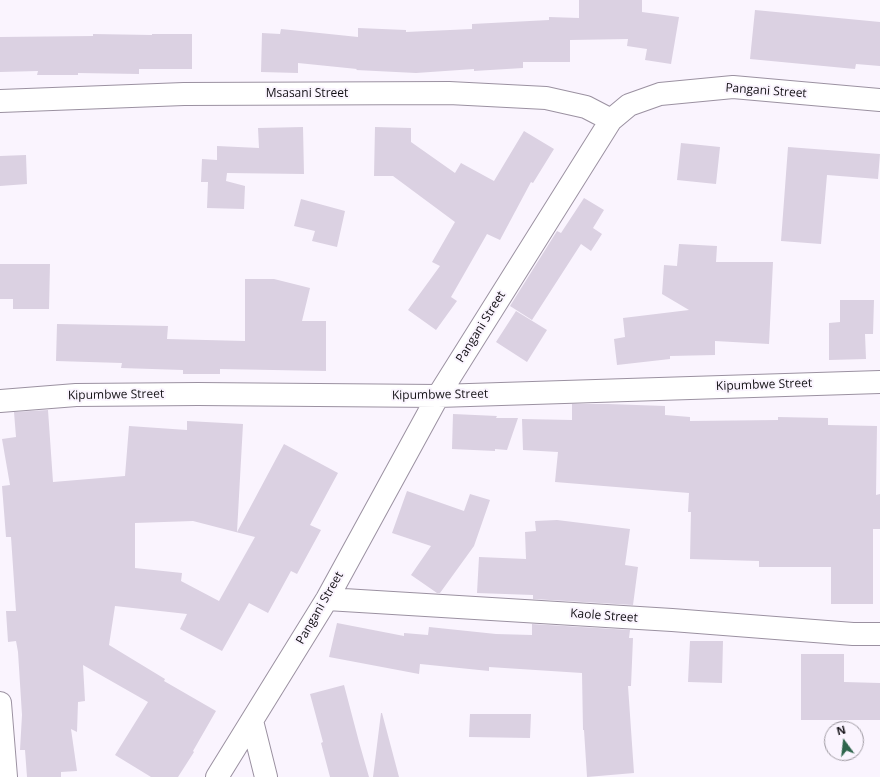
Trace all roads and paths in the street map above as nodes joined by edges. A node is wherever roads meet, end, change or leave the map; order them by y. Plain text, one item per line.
1 (880, 100) edge
2 (0, 101) edge
3 (611, 120) junction
4 (880, 382) edge
5 (438, 396) junction
6 (0, 401) edge
7 (327, 599) junction
8 (880, 634) edge
9 (0, 703) edge
10 (252, 721) junction
11 (6, 777) edge
12 (217, 777) edge
13 (266, 777) edge

1 - 3 street, Pangani Street
2 - 3 street, Msasani Street
3 - 5 street, Pangani Street
4 - 5 street, Kipumbwe Street
5 - 6 street, Kipumbwe Street
5 - 7 street, Pangani Street
7 - 8 street, Kaole Street
7 - 10 street, Pangani Street
9 - 11 street
10 - 12 street, Pangani Street
10 - 13 street

